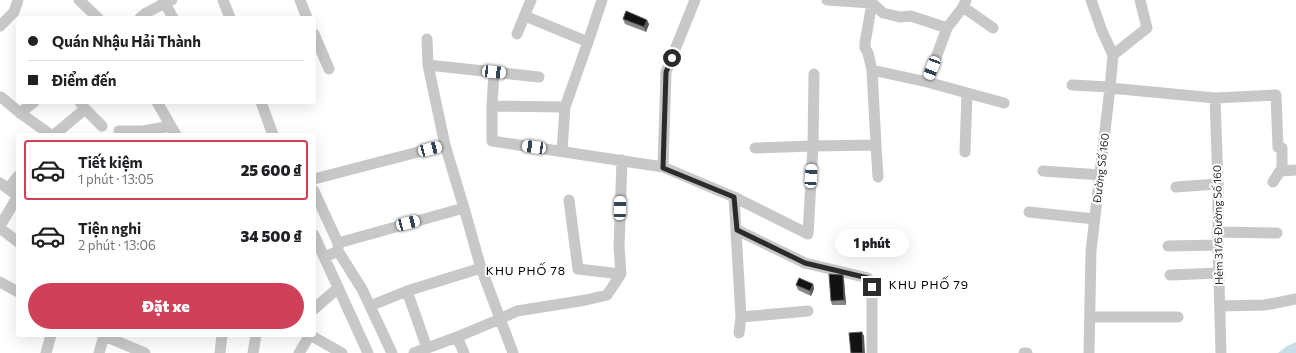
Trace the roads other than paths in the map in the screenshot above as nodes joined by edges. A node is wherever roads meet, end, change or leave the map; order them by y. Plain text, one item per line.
1 (18, 0) edge
2 (79, 0) edge
3 (223, 0) edge
4 (300, 0) edge
5 (531, 0) edge
6 (602, 0) edge
7 (695, 0) edge
8 (827, 0) edge
9 (1091, 0) edge
10 (1140, 0) edge
11 (167, 1) edge
12 (872, 3) junction
13 (964, 3) edge
14 (17, 15) edge
15 (96, 16) edge
16 (143, 16) edge
17 (171, 16) edge
18 (229, 16) edge
19 (306, 16) edge
20 (525, 16) junction
21 (0, 26) edge
22 (947, 28) junction
23 (993, 28) dead end
24 (517, 34) dead end
25 (316, 39) edge
26 (427, 39) dead end
27 (588, 42) junction
28 (1113, 55) junction
29 (428, 65) junction
30 (329, 69) dead end
31 (872, 70) junction
32 (494, 72) junction
33 (814, 74) dead end
34 (539, 77) dead end
35 (927, 82) junction
36 (1072, 85) dead end
37 (1110, 87) junction
38 (967, 93) junction
39 (0, 97) edge
40 (1215, 98) junction
41 (1004, 103) dead end
42 (32, 104) edge
43 (158, 104) edge
44 (262, 104) edge
45 (83, 106) edge
46 (492, 106) junction
47 (565, 107) junction
48 (20, 114) junction
49 (102, 126) dead end
50 (119, 131) dead end
51 (173, 131) edge
52 (49, 133) edge
53 (54, 133) edge
54 (272, 133) edge
55 (445, 145) junction
56 (876, 145) junction
57 (813, 146) junction
58 (755, 148) dead end
59 (562, 151) junction
60 (965, 152) dead end
61 (622, 160) junction
62 (663, 168) junction
63 (1282, 170) junction
64 (1296, 170) edge
65 (1043, 171) dead end
66 (1101, 175) junction
67 (16, 177) edge
68 (878, 177) dead end
69 (316, 179) edge
70 (1272, 182) dead end
71 (1218, 184) junction
72 (4, 186) edge
73 (1176, 187) dead end
74 (16, 195) edge
75 (316, 196) edge
76 (734, 197) junction
77 (16, 199) edge
78 (569, 200) dead end
79 (464, 208) junction
80 (1029, 212) dead end
81 (1094, 219) junction
82 (0, 227) edge
83 (737, 230) junction
84 (1218, 232) junction
85 (1277, 233) dead end
86 (16, 240) edge
87 (316, 240) edge
88 (1218, 245) junction
89 (1168, 246) dead end
90 (338, 247) junction
91 (325, 257) junction
92 (481, 268) junction
93 (1219, 273) junction
94 (620, 274) junction
95 (1170, 275) dead end
96 (0, 282) edge
97 (338, 288) junction
98 (16, 291) edge
99 (407, 291) junction
100 (1296, 299) edge
101 (370, 306) junction
102 (1220, 306) junction
103 (316, 308) edge
104 (808, 311) dead end
105 (741, 317) junction
106 (1090, 317) junction
107 (1178, 317) dead end
108 (500, 319) junction
109 (739, 333) dead end
110 (50, 337) edge
111 (103, 337) edge
112 (105, 337) edge
113 (222, 337) edge
114 (256, 337) edge
115 (309, 337) edge
116 (314, 337) edge
117 (457, 337) junction
118 (428, 348) junction
119 (46, 353) edge
120 (99, 353) edge
121 (145, 353) edge
122 (220, 353) edge
123 (253, 353) edge
124 (299, 353) edge
125 (342, 353) edge
126 (368, 353) edge
127 (392, 353) edge
128 (414, 353) edge
129 (464, 353) edge
130 (514, 353) edge
131 (872, 353) edge
132 (1024, 353) edge
133 (1027, 353) edge
134 (1089, 353) edge
135 (1221, 353) edge

1 - 14 street
2 - 15 street
3 - 18 street
4 - 19 street
5 - 20 street
6 - 27 street
7 - 62 street
8 - 12 street
9 - 28 street
10 - 28 street
11 - 16 street
11 - 17 street
12 - 22 street
12 - 31 street
13 - 22 street
13 - 23 street
14 - 21 street
20 - 24 street
20 - 27 street
22 - 35 street
25 - 30 street
26 - 29 street
27 - 47 street
28 - 37 street, Đường Số 160
29 - 32 street
29 - 55 street
31 - 35 street
31 - 56 street
32 - 34 street
32 - 46 street
33 - 57 street
35 - 38 street
36 - 37 street
37 - 40 street
37 - 66 street, Đường Số 160
38 - 41 street
38 - 60 street
39 - 48 street
40 - 63 street
40 - 71 street, Hẻm 31/6 Đường Số 160
42 - 48 street
43 - 51 street
44 - 54 street
45 - 49 street
45 - 53 street
46 - 47 street
46 - 59 street
47 - 59 street
48 - 52 street
50 - 51 street
55 - 69 street
55 - 79 street
56 - 57 street
56 - 68 street
57 - 58 street
57 - 76 street
59 - 61 street
61 - 62 street
61 - 94 street
62 - 76 street
63 - 64 street
63 - 70 street
65 - 66 street
66 - 81 street, Đường Số 160
67 - 72 street
71 - 73 street
71 - 84 street, Hẻm 31/6 Đường Số 160
72 - 74 street
75 - 90 street
76 - 83 street
77 - 82 street
78 - 94 street
79 - 90 street
79 - 92 street
80 - 81 street
81 - 106 street, Đường Số 160
82 - 86 street
83 - 105 street
83 - 131 street
84 - 85 street
84 - 88 street, Hẻm 31/6 Đường Số 160
87 - 91 street
88 - 89 street
88 - 93 street, Hẻm 31/6 Đường Số 160
90 - 91 street
90 - 101 street
91 - 97 street
92 - 99 street
92 - 108 street
93 - 95 street
93 - 102 street, Hẻm 31/6 Đường Số 160
94 - 108 street
96 - 98 street
97 - 103 street
97 - 126 street
99 - 101 street
99 - 118 street
100 - 102 street
101 - 127 street
102 - 135 street, Hẻm 31/6 Đường Số 160
104 - 105 street
105 - 109 street
106 - 107 street
106 - 134 street, Đường Số 160
108 - 117 street
108 - 130 street
110 - 119 street
111 - 120 street
112 - 121 street
113 - 122 street
114 - 123 street
115 - 124 street
116 - 125 street
117 - 118 street
117 - 129 street
118 - 128 street
132 - 133 street

